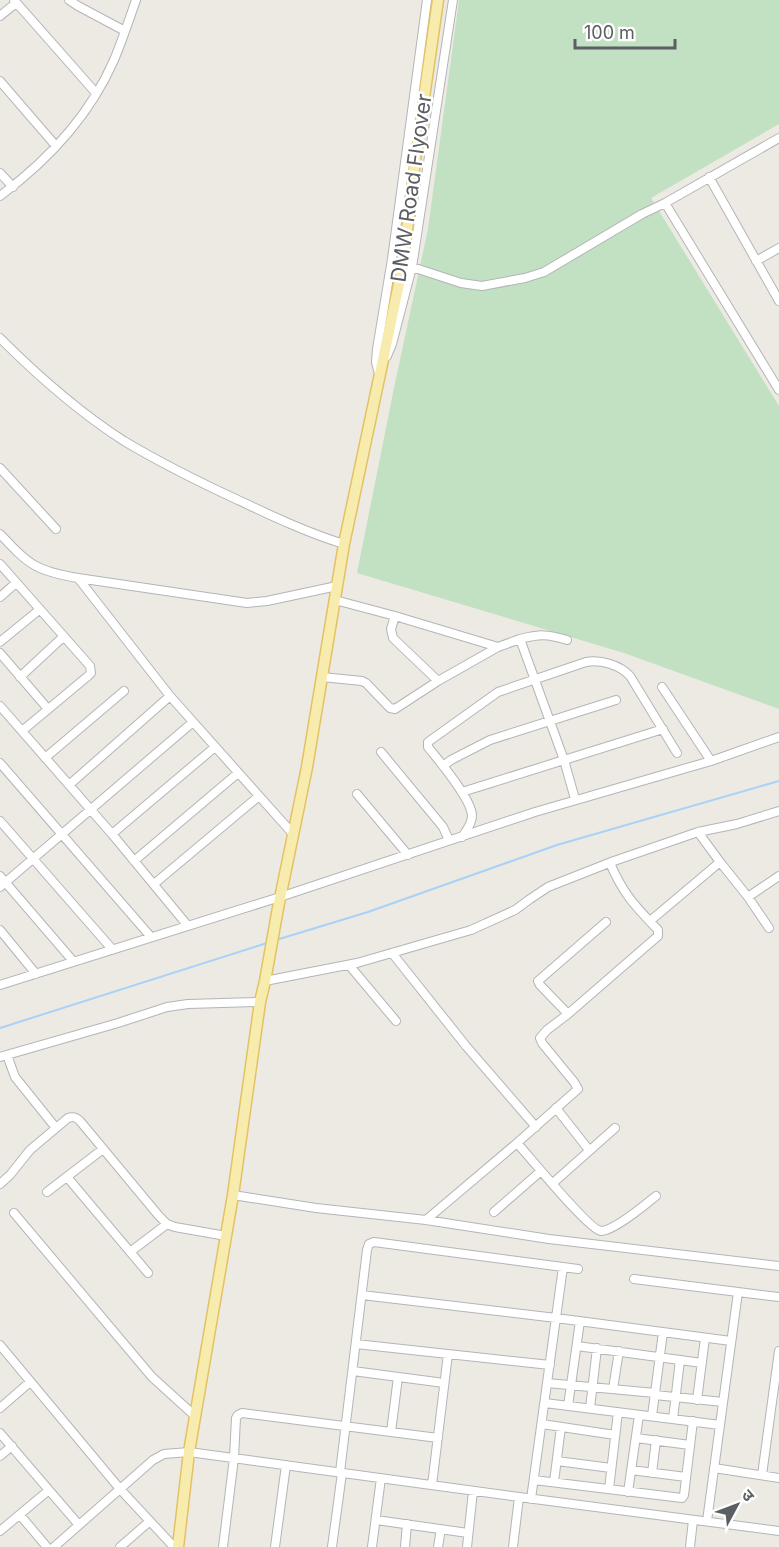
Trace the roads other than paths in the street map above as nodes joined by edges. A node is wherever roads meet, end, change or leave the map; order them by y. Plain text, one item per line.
1 (69, 0) edge
2 (136, 0) edge
3 (427, 0) edge
4 (438, 0) edge
5 (453, 0) edge
6 (15, 1) edge
7 (0, 16) edge
8 (125, 31) junction
9 (0, 81) edge
10 (96, 93) junction
11 (778, 140) edge
12 (56, 146) junction
13 (0, 173) edge
14 (709, 177) junction
15 (13, 187) junction
16 (0, 196) edge
17 (665, 203) junction
18 (779, 248) edge
19 (756, 261) junction
20 (412, 267) junction
21 (779, 301) edge
22 (0, 338) edge
23 (379, 375) junction
24 (779, 390) edge
25 (0, 468) edge
26 (56, 529) dead end
27 (0, 534) edge
28 (344, 544) junction
29 (0, 564) edge
30 (78, 578) junction
31 (16, 583) junction
32 (337, 586) junction
33 (0, 597) edge
34 (335, 600) junction
35 (39, 610) junction
36 (395, 616) junction
37 (63, 637) junction
38 (520, 639) junction
39 (567, 640) dead end
40 (0, 642) edge
41 (498, 647) junction
42 (0, 653) edge
43 (20, 677) junction
44 (322, 677) junction
45 (534, 680) junction
46 (438, 681) junction
47 (662, 687) dead end
48 (124, 691) dead end
49 (170, 696) junction
50 (616, 700) dead end
51 (0, 706) edge
52 (48, 709) junction
53 (549, 721) junction
54 (193, 722) junction
55 (663, 729) junction
56 (22, 731) junction
57 (779, 737) edge
58 (215, 747) junction
59 (381, 752) dead end
60 (677, 753) dead end
61 (45, 758) junction
62 (564, 760) junction
63 (711, 760) junction
64 (0, 763) edge
65 (443, 766) junction
66 (238, 773) junction
67 (69, 785) junction
68 (462, 792) junction
69 (357, 794) dead end
70 (259, 796) junction
71 (575, 799) junction
72 (91, 810) junction
73 (779, 811) edge
74 (0, 821) edge
75 (698, 832) junction
76 (112, 834) junction
77 (293, 834) junction
78 (62, 835) junction
79 (461, 838) junction
80 (449, 840) junction
81 (408, 855) junction
82 (33, 859) junction
83 (134, 861) junction
84 (720, 862) junction
85 (610, 863) junction
86 (779, 876) edge
87 (2, 882) edge
88 (154, 884) junction
89 (748, 897) junction
90 (279, 903) junction
91 (650, 921) junction
92 (606, 922) dead end
93 (188, 926) junction
94 (769, 928) dead end
95 (0, 930) edge
96 (151, 937) junction
97 (112, 949) junction
98 (392, 953) junction
99 (73, 961) junction
100 (349, 965) junction
101 (36, 974) junction
102 (266, 977) junction
103 (0, 985) edge
104 (260, 1002) junction
105 (568, 1014) junction
106 (396, 1020) dead end
107 (4, 1056) edge
108 (556, 1108) junction
109 (536, 1127) junction
110 (56, 1128) junction
111 (615, 1128) dead end
112 (517, 1143) junction
113 (103, 1149) junction
114 (589, 1150) junction
115 (542, 1170) junction
116 (67, 1177) junction
117 (553, 1183) junction
118 (0, 1184) edge
119 (47, 1192) dead end
120 (233, 1195) junction
121 (656, 1196) dead end
122 (494, 1212) dead end
123 (14, 1213) dead end
124 (426, 1220) junction
125 (167, 1224) junction
126 (226, 1236) junction
127 (130, 1252) junction
128 (779, 1266) edge
129 (563, 1267) junction
130 (578, 1269) dead end
131 (148, 1273) dead end
132 (634, 1279) dead end
133 (738, 1292) junction
134 (362, 1295) junction
135 (779, 1297) edge
136 (556, 1318) junction
137 (580, 1321) junction
138 (663, 1332) junction
139 (705, 1338) junction
140 (731, 1341) junction
141 (356, 1344) junction
142 (577, 1346) junction
143 (597, 1348) junction
144 (1, 1350) edge
145 (619, 1351) junction
146 (779, 1351) edge
147 (448, 1354) junction
148 (660, 1357) junction
149 (680, 1360) junction
150 (702, 1363) junction
151 (550, 1365) junction
152 (353, 1371) junction
153 (398, 1377) junction
154 (30, 1382) junction
155 (444, 1383) junction
156 (547, 1383) junction
157 (571, 1386) junction
158 (593, 1386) junction
159 (613, 1389) junction
160 (655, 1394) junction
161 (676, 1397) junction
162 (697, 1400) junction
163 (723, 1402) junction
164 (544, 1403) junction
165 (568, 1406) junction
166 (0, 1408) edge
167 (590, 1408) junction
168 (618, 1412) junction
169 (639, 1415) junction
170 (195, 1416) junction
171 (652, 1416) junction
172 (673, 1419) junction
173 (693, 1421) junction
174 (542, 1424) junction
175 (720, 1425) junction
176 (346, 1426) junction
177 (561, 1427) junction
178 (0, 1432) edge
179 (391, 1432) junction
180 (615, 1435) junction
181 (438, 1438) junction
182 (636, 1438) junction
183 (656, 1440) junction
184 (690, 1445) junction
185 (12, 1446) junction
186 (189, 1452) junction
187 (0, 1456) edge
188 (234, 1458) junction
189 (557, 1461) junction
190 (286, 1465) junction
191 (611, 1468) junction
192 (714, 1468) junction
193 (631, 1470) junction
194 (341, 1472) junction
195 (652, 1473) junction
196 (762, 1475) junction
197 (686, 1477) junction
198 (381, 1478) junction
199 (779, 1478) edge
200 (534, 1480) junction
201 (554, 1482) junction
202 (432, 1485) junction
203 (120, 1489) junction
204 (609, 1489) junction
205 (49, 1490) junction
206 (473, 1491) junction
207 (628, 1492) junction
208 (519, 1497) junction
209 (531, 1499) junction
210 (20, 1515) junction
211 (376, 1520) junction
212 (693, 1520) junction
213 (150, 1521) junction
214 (707, 1521) junction
215 (407, 1524) junction
216 (79, 1525) junction
217 (441, 1529) junction
218 (0, 1531) edge
219 (779, 1531) edge
220 (468, 1533) junction
221 (47, 1547) edge
222 (54, 1547) edge
223 (120, 1547) edge
224 (176, 1547) edge
225 (223, 1547) edge
226 (275, 1547) edge
227 (332, 1547) edge
228 (372, 1547) edge
229 (405, 1547) edge
230 (438, 1547) edge
231 (466, 1547) edge
232 (513, 1547) edge
233 (690, 1547) edge

1 - 8 street
2 - 8 street
3 - 23 street
4 - 23 main road, DMW Road Flyover
5 - 20 street
6 - 7 street
6 - 10 street
8 - 10 street
9 - 12 street
10 - 12 street
11 - 14 street
12 - 15 street
13 - 15 street
14 - 17 street
14 - 19 street
15 - 16 street
17 - 20 street
17 - 24 street
18 - 19 street
19 - 21 street
20 - 23 street
22 - 28 street
23 - 28 main road, DMW Road Flyover
25 - 26 street
27 - 30 street
28 - 32 main road, DMW Road Flyover
29 - 31 street
30 - 32 street
30 - 49 street
31 - 33 street
31 - 35 street
32 - 34 main road, DMW Road Flyover
34 - 36 street
34 - 44 main road, DMW Road Flyover
35 - 37 street
35 - 40 street
36 - 41 street
36 - 46 street
37 - 43 street
37 - 52 street
38 - 39 street
38 - 41 street
38 - 45 street
41 - 46 street
42 - 43 street
43 - 52 street
44 - 46 street
44 - 77 main road, DMW Road Flyover
45 - 53 street
45 - 55 street
45 - 65 street
47 - 63 street
48 - 61 street
49 - 54 street
49 - 67 street
50 - 53 street
51 - 56 street
52 - 56 street
53 - 62 street
53 - 65 street
54 - 58 street
54 - 72 street
55 - 60 street
55 - 62 street
56 - 61 street
57 - 63 street
58 - 66 street
58 - 76 street
59 - 80 street
61 - 67 street
62 - 68 street
62 - 71 street
63 - 71 street
64 - 78 street
65 - 68 street
66 - 70 street
66 - 83 street
67 - 72 street
68 - 79 street
69 - 81 street
70 - 77 street
70 - 88 street
71 - 79 street
72 - 76 street
72 - 78 street
73 - 75 street
74 - 82 street
75 - 84 street
75 - 85 street
76 - 83 street
77 - 90 main road, DMW Road Flyover
78 - 82 street
78 - 96 street
79 - 80 street
80 - 81 street
81 - 90 street
82 - 87 street
82 - 97 street
83 - 88 street
84 - 89 street
84 - 91 street
85 - 91 street
85 - 98 street
86 - 89 street
87 - 99 street
88 - 93 street
89 - 94 street
90 - 93 street
90 - 102 main road, DMW Road Flyover
91 - 105 street
92 - 105 street
93 - 96 street
95 - 101 street
96 - 97 street
97 - 99 street
98 - 100 street
98 - 109 street
99 - 101 street
100 - 102 street
100 - 106 street
101 - 103 street
102 - 104 main road, DMW Road Flyover
104 - 107 street
104 - 120 main road, DMW Road Flyover
105 - 108 street
107 - 110 street
108 - 109 street
108 - 114 street
109 - 112 street
110 - 113 street
110 - 118 street
111 - 114 street
112 - 115 street
112 - 124 street
113 - 116 street
113 - 125 street
114 - 117 street
115 - 117 street
115 - 122 street
116 - 119 street
116 - 127 street
117 - 121 street
120 - 124 street
120 - 126 main road, DMW Road Flyover
123 - 170 street
124 - 128 street
125 - 126 street
125 - 127 street
126 - 170 main road, DMW Road Flyover
127 - 131 street
129 - 130 street
129 - 134 street
129 - 136 street
132 - 133 street
133 - 135 street
133 - 140 street
134 - 136 street
134 - 141 street
136 - 137 street
136 - 151 street
137 - 138 street
137 - 142 street
138 - 139 street
138 - 148 street
139 - 140 street
139 - 150 street
140 - 163 street
141 - 147 street
141 - 152 street
142 - 143 street
142 - 157 street
143 - 145 street
143 - 158 street
144 - 154 street
145 - 148 street
145 - 159 street
146 - 196 street
147 - 151 street
147 - 155 street
148 - 149 street
148 - 160 street
149 - 150 street
149 - 161 street
150 - 162 street
151 - 156 street
152 - 153 street
152 - 176 street
153 - 155 street
153 - 179 street
154 - 166 street
154 - 203 street
155 - 181 street
156 - 157 street
156 - 164 street
157 - 158 street
157 - 165 street
158 - 159 street
158 - 167 street
159 - 160 street
160 - 161 street
160 - 171 street
161 - 162 street
161 - 172 street
162 - 163 street
163 - 175 street
164 - 165 street
164 - 174 street
165 - 167 street
167 - 168 street
168 - 169 street
168 - 180 street
169 - 171 street
169 - 182 street
170 - 186 main road, DMW Road Flyover
171 - 172 street
172 - 173 street
173 - 175 street
173 - 184 street
174 - 177 street
174 - 200 street
175 - 192 street
176 - 179 street
176 - 188 street
176 - 194 street
177 - 180 street
177 - 189 street
178 - 185 street
179 - 181 street
180 - 191 street
181 - 202 street
182 - 183 street
182 - 193 street
183 - 184 street
183 - 195 street
184 - 197 street
185 - 187 street
185 - 205 street
186 - 188 street
186 - 203 street
186 - 224 main road, DMW Road Flyover
188 - 190 street
188 - 225 street
189 - 191 street
189 - 201 street
190 - 194 street
190 - 226 street
191 - 204 street
192 - 196 street
192 - 214 street
193 - 195 street
193 - 207 street
194 - 198 street
194 - 227 street
195 - 197 street
196 - 199 street
197 - 207 street
198 - 202 street
198 - 211 street
200 - 201 street
200 - 209 street
201 - 204 street
202 - 206 street
203 - 213 street
203 - 216 street
204 - 207 street
205 - 210 street
205 - 216 street
206 - 208 street
206 - 220 street
208 - 209 street
208 - 232 street
209 - 212 street
210 - 218 street
210 - 221 street
211 - 215 street
211 - 228 street
212 - 214 street
212 - 233 street
213 - 223 street
213 - 224 street
214 - 219 street
215 - 217 street
215 - 229 street
216 - 222 street
217 - 220 street
217 - 230 street
220 - 231 street

